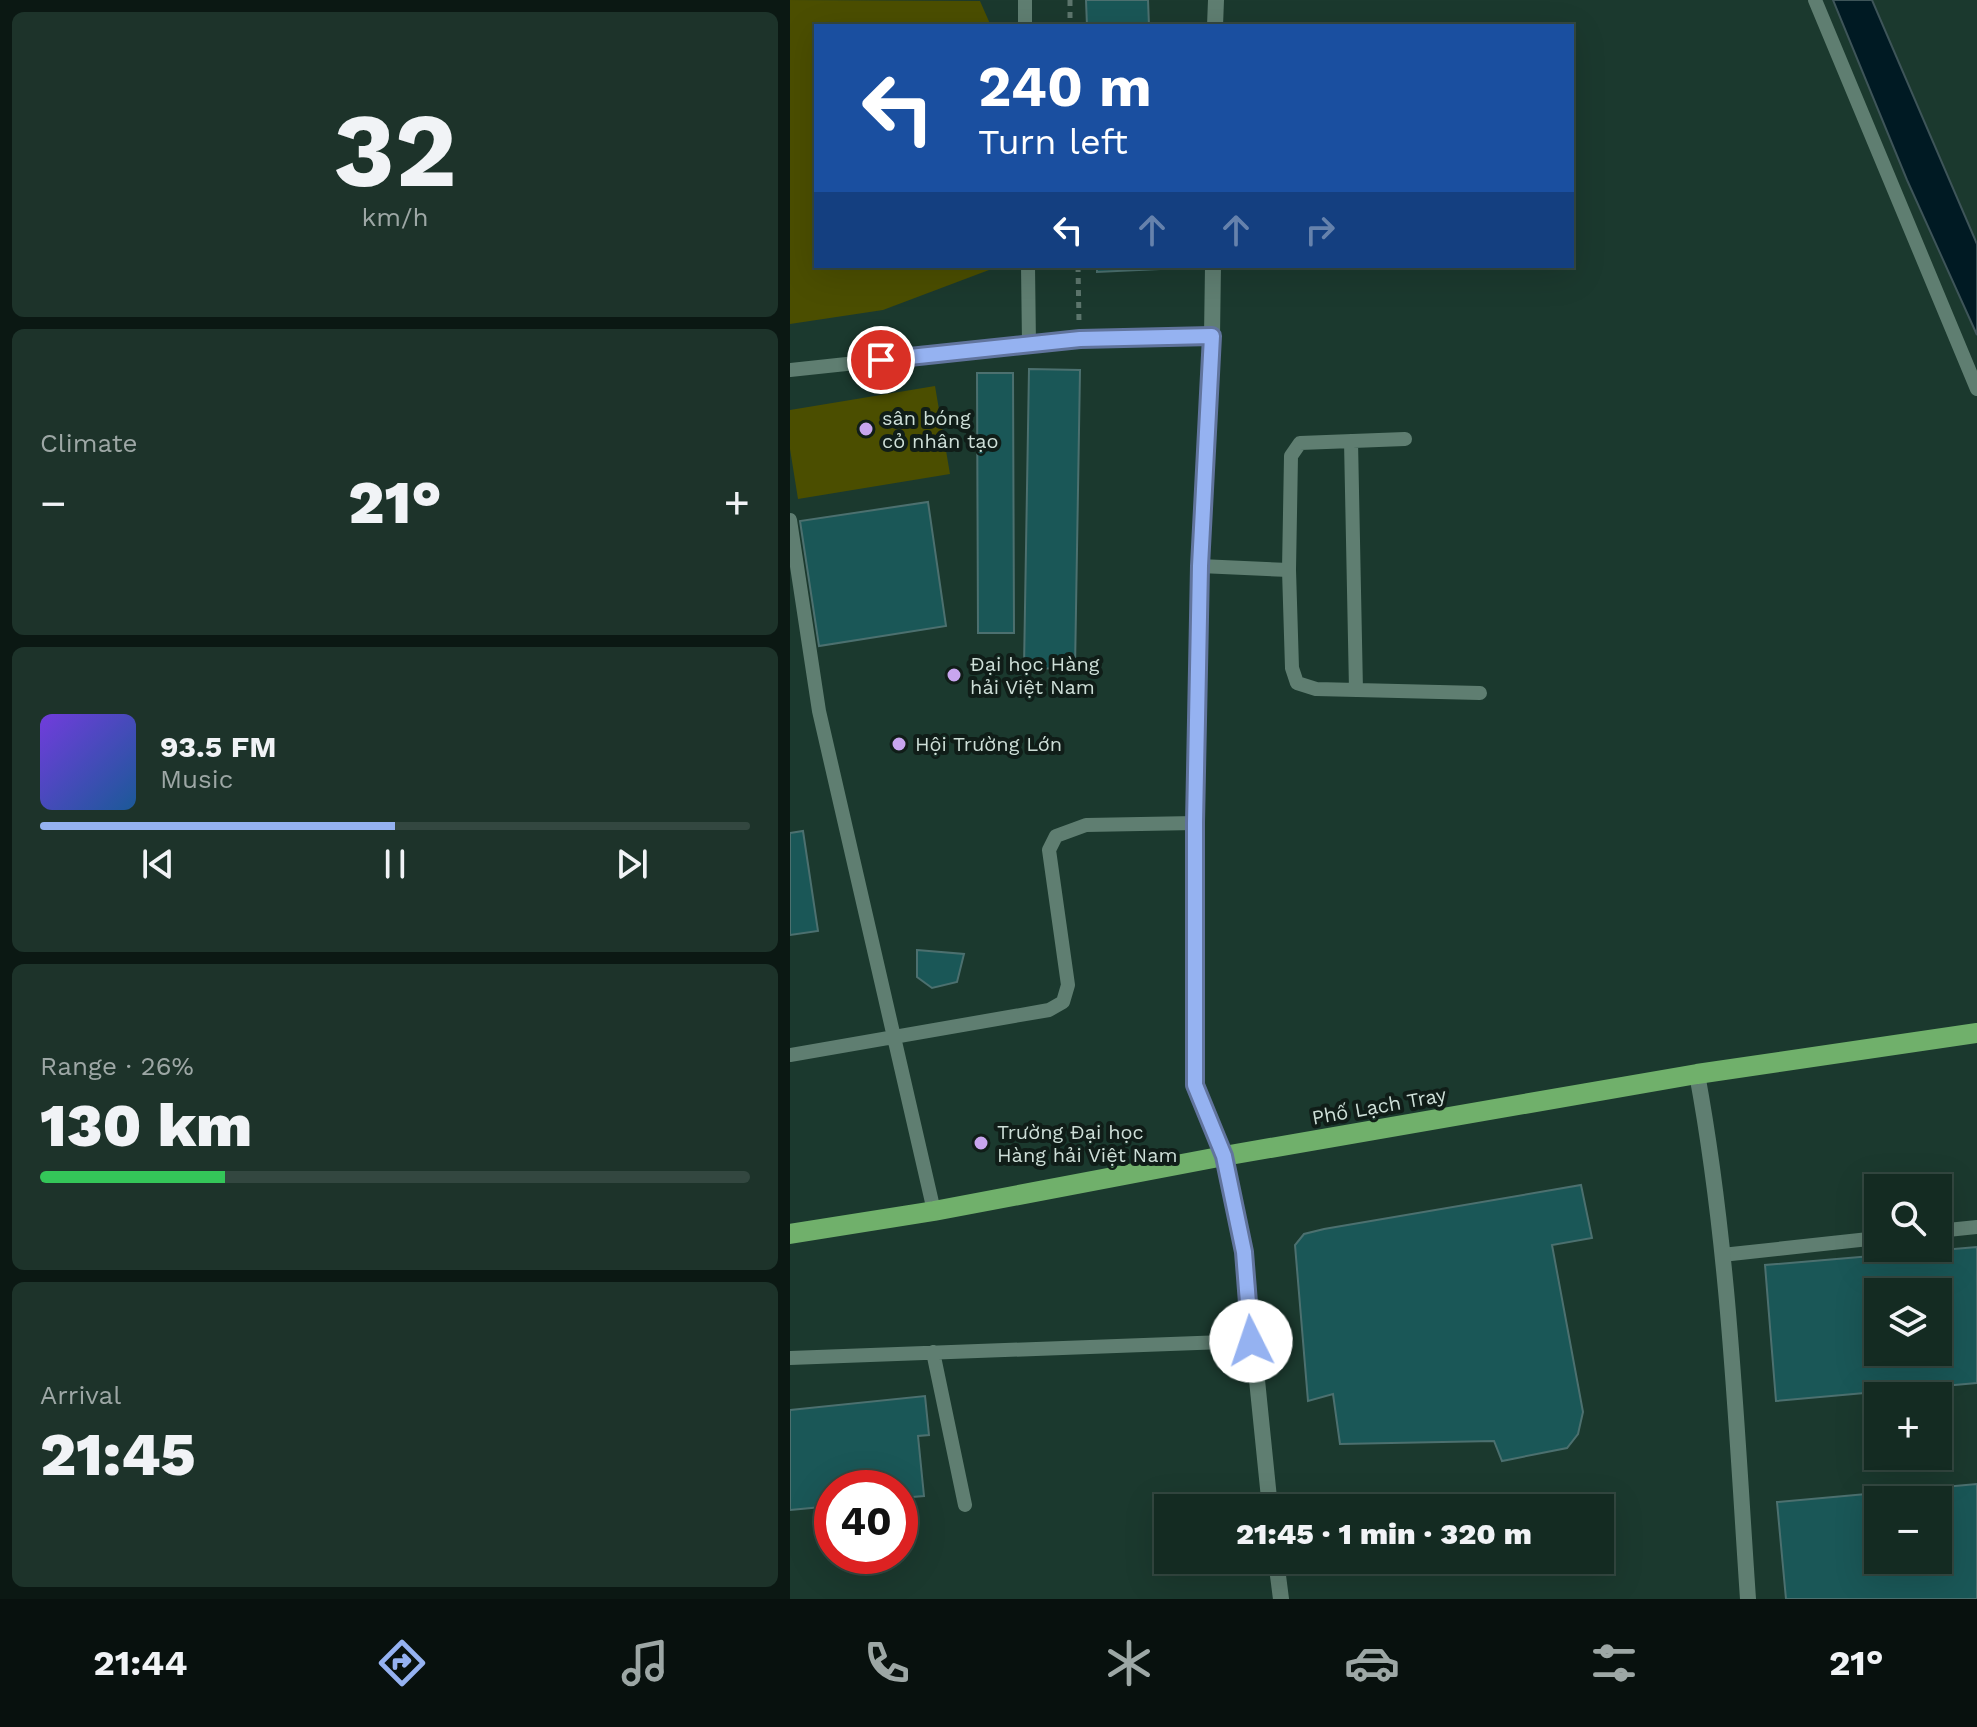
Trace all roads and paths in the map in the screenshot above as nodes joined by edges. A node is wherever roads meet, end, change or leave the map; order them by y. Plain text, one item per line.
1 (1025, 0) edge
2 (1070, 0) edge
3 (1216, 0) edge
4 (1815, 0) edge
5 (1025, 24) edge
6 (1070, 24) edge
7 (1215, 24) edge
8 (1028, 268) edge
9 (1078, 268) edge
10 (1213, 268) edge
11 (1212, 336) junction
12 (1080, 339) junction
13 (1029, 345) junction
14 (790, 370) edge
15 (1977, 389) edge
16 (1405, 439) dead end
17 (1351, 441) junction
18 (790, 520) edge
19 (1200, 566) junction
20 (1289, 570) junction
21 (1356, 690) junction
22 (1480, 693) dead end
23 (1195, 823) junction
24 (1977, 1033) edge
25 (895, 1036) junction
26 (790, 1055) edge
27 (1697, 1074) junction
28 (1224, 1156) junction
29 (934, 1211) junction
30 (1977, 1227) edge
31 (1952, 1230) edge
32 (790, 1234) edge
33 (1864, 1240) edge
34 (1722, 1255) junction
35 (1251, 1341) junction
36 (933, 1352) junction
37 (790, 1358) edge
38 (1268, 1494) edge
39 (965, 1505) dead end
40 (1278, 1574) edge
41 (1281, 1599) edge
42 (1748, 1599) edge

1 - 5 lane
2 - 6 path
3 - 7 street
4 - 15 lane
8 - 13 lane
9 - 12 path
10 - 11 street
11 - 12 lane
11 - 19 street
12 - 13 lane
13 - 14 lane
16 - 17 lane
17 - 20 lane
17 - 21 lane
18 - 25 lane
19 - 20 lane
19 - 23 street
20 - 21 lane
21 - 22 lane
23 - 25 lane
23 - 28 street
24 - 27 main road, Phố Lạch Tray
25 - 26 lane
25 - 29 lane
27 - 28 main road, Phố Lạch Tray
27 - 34 street
28 - 29 main road, Phố Lạch Tray
28 - 35 street
29 - 32 main road, Phố Lạch Tray
30 - 31 lane
33 - 34 lane
34 - 42 street
35 - 36 lane
35 - 38 street
36 - 37 lane
36 - 39 lane
40 - 41 street

